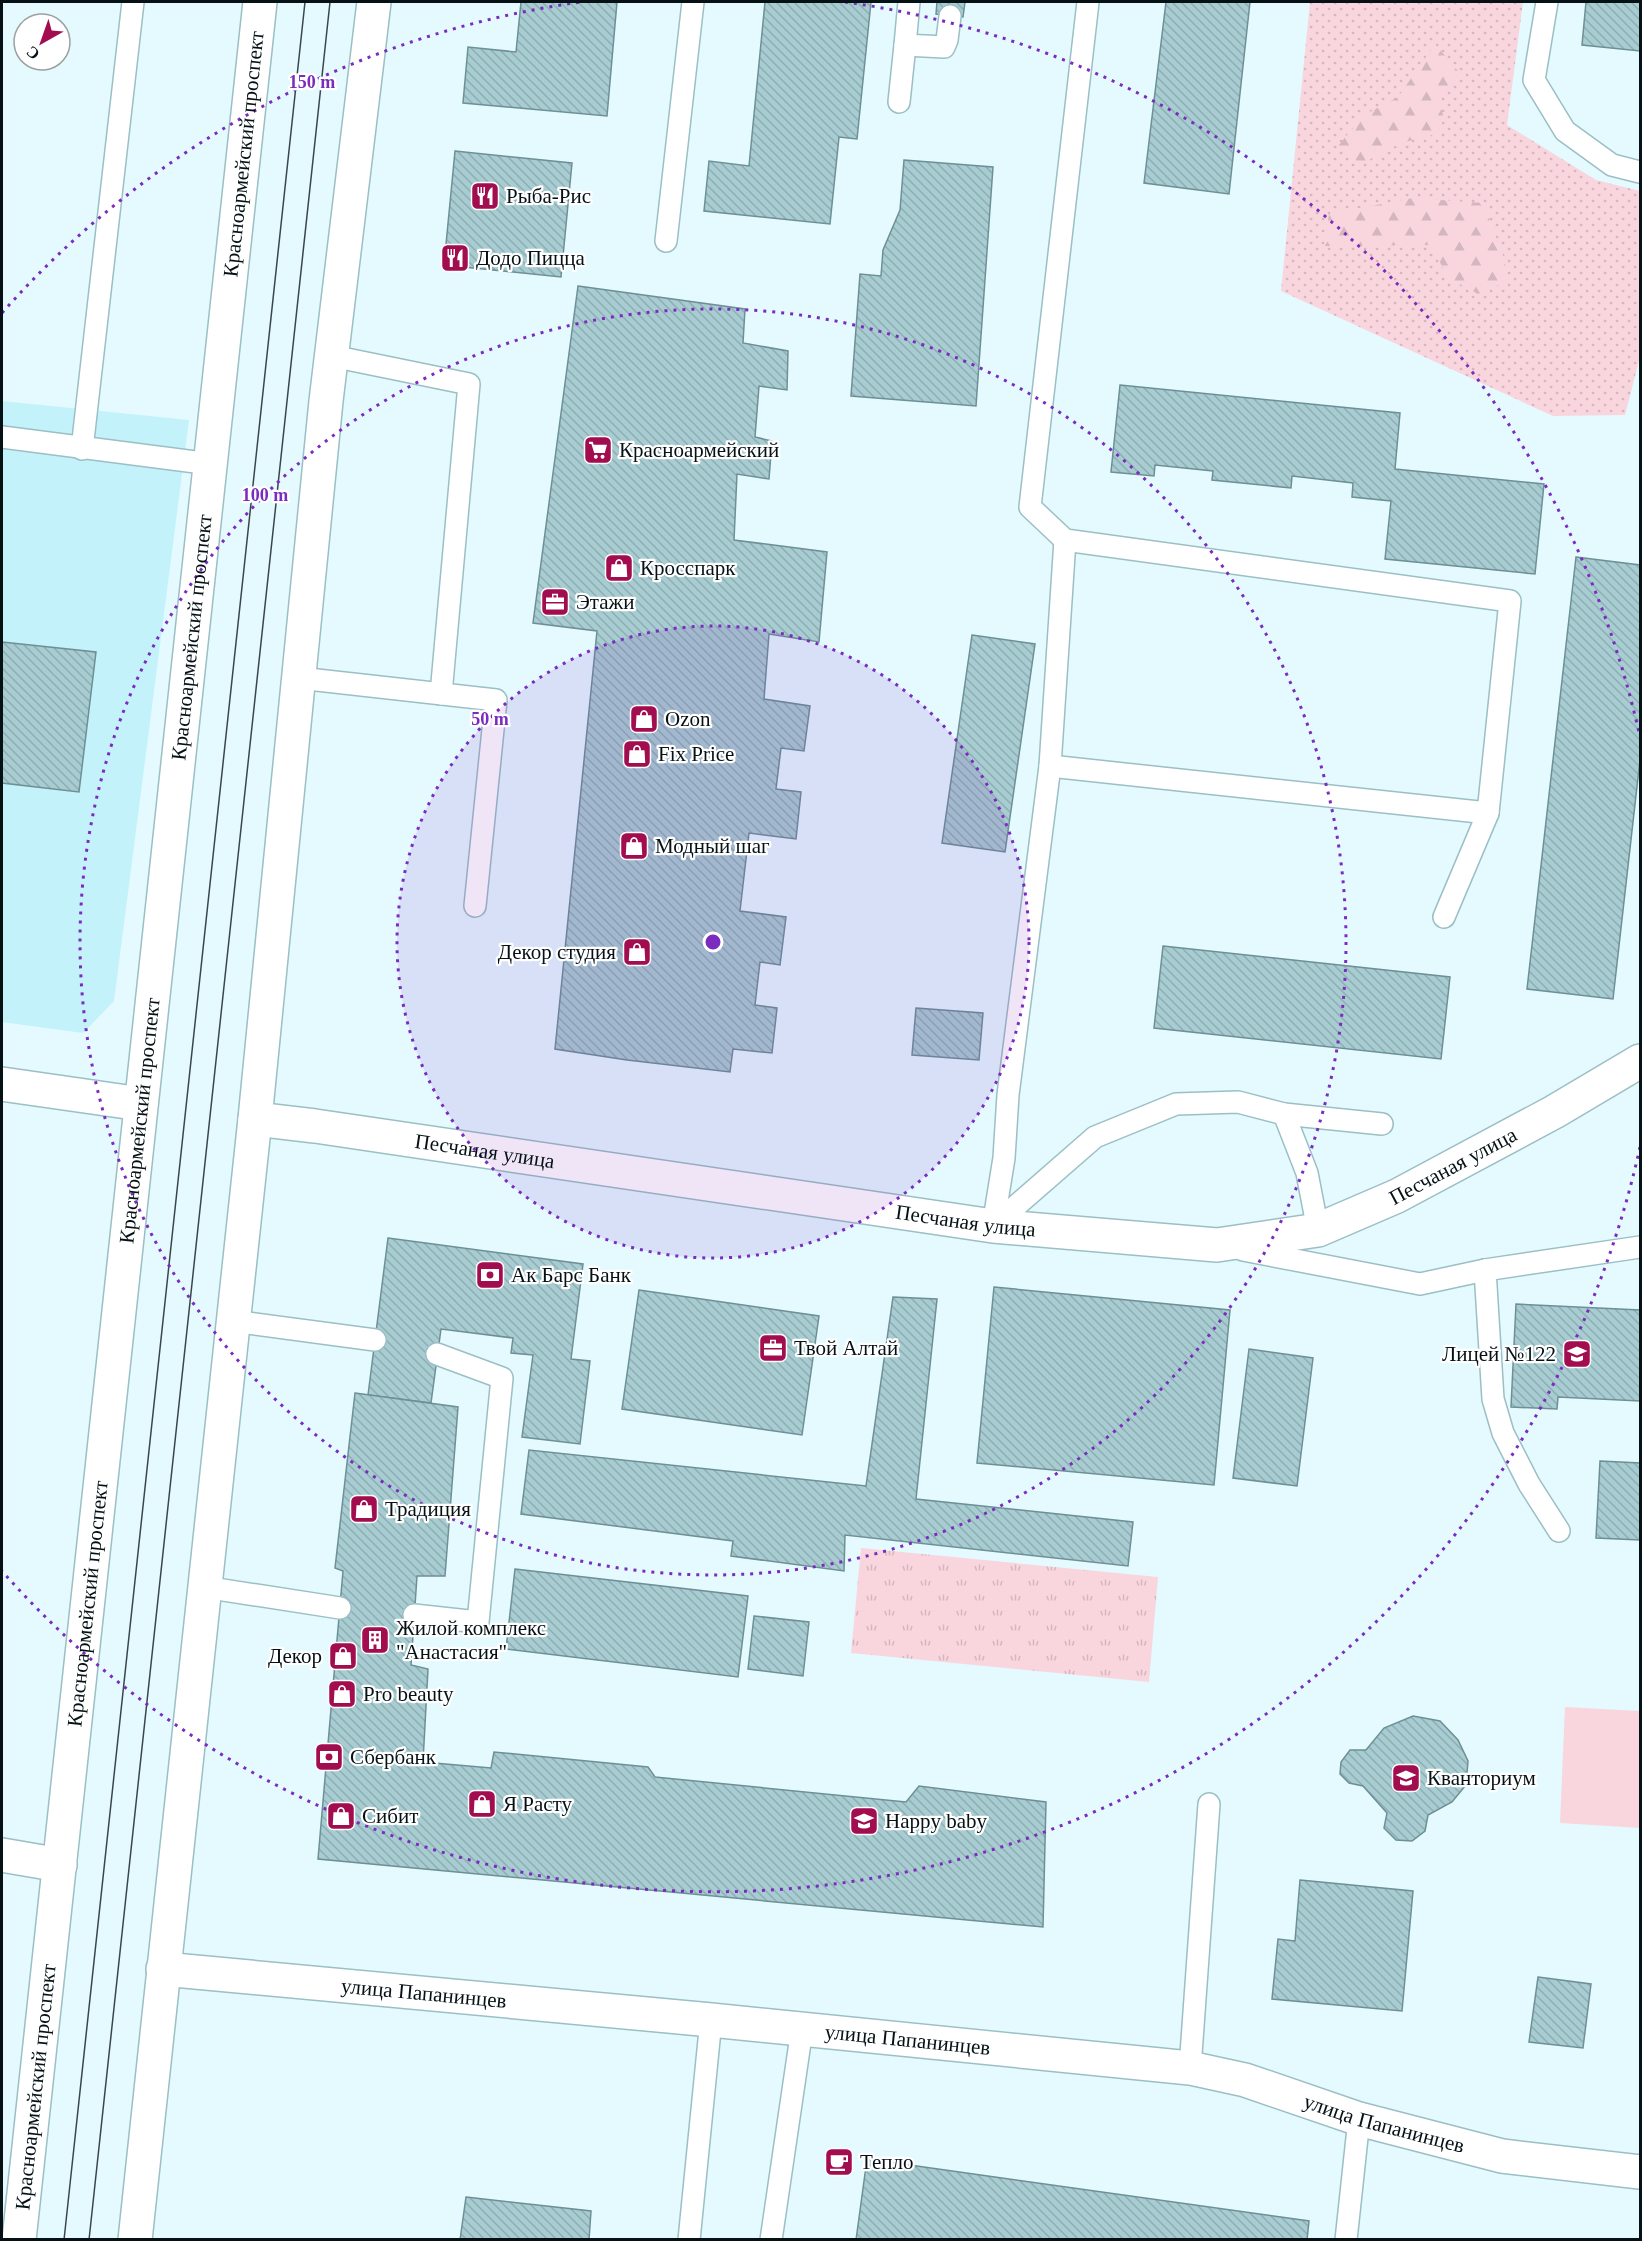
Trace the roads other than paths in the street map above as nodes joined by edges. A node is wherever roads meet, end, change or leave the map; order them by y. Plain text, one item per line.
1 (133, 2) edge
2 (260, 2) edge
3 (374, 2) edge
4 (693, 2) edge
5 (909, 2) edge
6 (1088, 2) edge
7 (1547, 2) edge
8 (950, 16) dead end
9 (905, 45) junction
10 (899, 102) dead end
11 (1641, 172) edge
12 (666, 241) dead end
13 (332, 356) junction
14 (2, 436) edge
15 (82, 449) junction
16 (211, 464) junction
17 (1065, 540) junction
18 (299, 678) junction
19 (441, 694) junction
20 (1050, 766) junction
21 (1488, 813) junction
22 (475, 906) dead end
23 (1444, 916) dead end
24 (1641, 1061) edge
25 (2, 1084) edge
26 (141, 1104) junction
27 (1284, 1114) junction
28 (255, 1119) junction
29 (1382, 1124) dead end
30 (993, 1226) junction
31 (1318, 1230) junction
32 (1217, 1245) junction
33 (1641, 1247) edge
34 (1485, 1270) junction
35 (233, 1321) junction
36 (375, 1340) dead end
37 (437, 1353) dead end
38 (1560, 1531) dead end
39 (204, 1587) junction
40 (340, 1608) dead end
41 (414, 1615) dead end
42 (1209, 1804) dead end
43 (2, 1855) edge
44 (60, 1865) junction
45 (163, 1969) junction
46 (711, 2020) junction
47 (802, 2029) junction
48 (1190, 2068) junction
49 (1359, 2119) junction
50 (1641, 2172) edge
51 (19, 2240) edge
52 (135, 2240) edge
53 (688, 2240) edge
54 (771, 2240) edge
55 (1346, 2240) edge

1 - 15 lane
2 - 16 main road, Красноармейский проспект
3 - 13 main road
4 - 12 lane
5 - 9 lane
6 - 17 lane
7 - 11 lane
8 - 9 lane
9 - 10 lane
13 - 18 main road
13 - 19 lane
14 - 15 lane
15 - 16 lane
16 - 26 main road, Красноармейский проспект
17 - 20 lane
17 - 21 lane
18 - 19 lane
18 - 28 main road
19 - 22 lane
20 - 21 lane
20 - 30 lane
21 - 23 lane
24 - 31 main road, Песчаная улица
25 - 26 main road
26 - 44 main road, Красноармейский проспект
27 - 29 lane
27 - 30 lane
27 - 31 lane
28 - 30 main road, Песчаная улица
28 - 35 main road
30 - 32 main road, Песчаная улица
31 - 32 main road, Песчаная улица
32 - 34 lane
33 - 34 lane
34 - 38 lane
35 - 36 lane
35 - 39 main road
37 - 41 lane
39 - 40 lane
39 - 45 main road
42 - 48 lane
43 - 44 main road
44 - 51 main road, Красноармейский проспект
45 - 46 main road, улица Папанинцев
45 - 52 main road
46 - 47 main road, улица Папанинцев
46 - 53 lane
47 - 48 main road, улица Папанинцев
47 - 54 lane
48 - 49 main road, улица Папанинцев
49 - 50 main road, улица Папанинцев
49 - 55 lane

